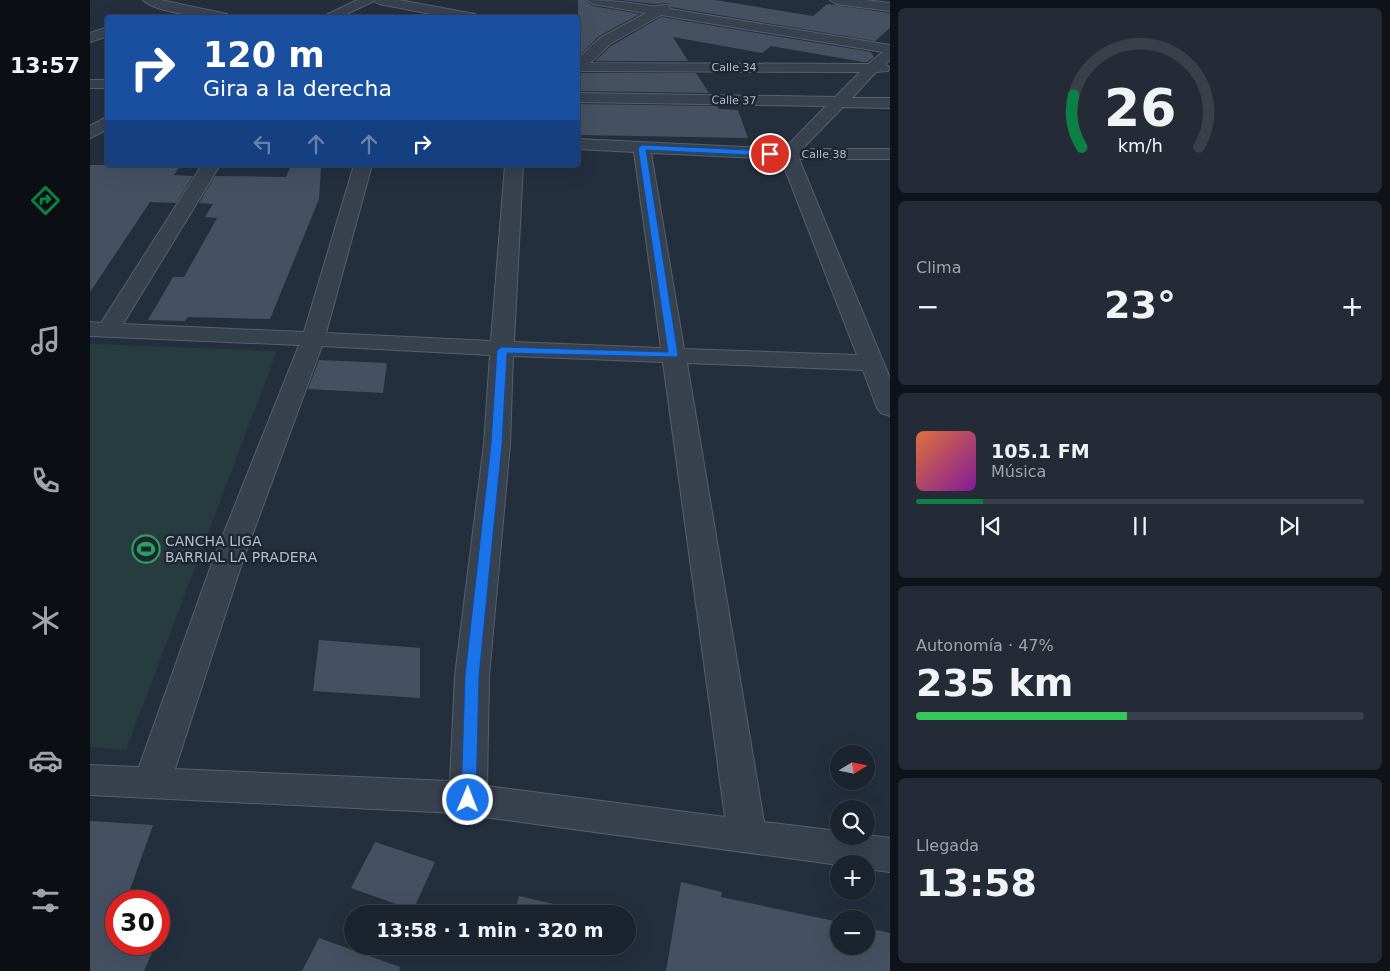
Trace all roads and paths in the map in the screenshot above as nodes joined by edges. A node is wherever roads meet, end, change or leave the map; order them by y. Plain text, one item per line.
1 (149, 0) edge
2 (368, 0) edge
3 (378, 0) edge
4 (593, 0) edge
5 (678, 0) edge
6 (836, 0) edge
7 (170, 7) junction
8 (890, 8) edge
9 (659, 10) junction
10 (152, 14) dead end
11 (211, 15) edge
12 (333, 15) edge
13 (459, 15) edge
14 (105, 33) edge
15 (90, 38) edge
16 (890, 49) edge
17 (890, 53) edge
18 (580, 64) edge
19 (580, 66) edge
20 (872, 68) junction
21 (890, 68) edge
22 (90, 84) edge
23 (105, 84) edge
24 (580, 97) edge
25 (839, 102) junction
26 (890, 103) edge
27 (580, 144) edge
28 (642, 148) junction
29 (788, 154) junction
30 (890, 154) edge
31 (210, 167) edge
32 (362, 167) edge
33 (514, 167) edge
34 (99, 329) edge
35 (313, 339) junction
36 (502, 350) junction
37 (674, 355) junction
38 (872, 363) junction
39 (890, 408) edge
40 (90, 780) edge
41 (152, 784) junction
42 (468, 800) junction
43 (747, 836) junction
44 (890, 855) edge

1 - 7 street
2 - 12 street
3 - 13 street
4 - 9 street
5 - 9 street
6 - 8 street
7 - 10 street
7 - 11 street
9 - 16 street
9 - 18 street
14 - 15 street
17 - 20 street
19 - 20 street, Calle 34
20 - 21 street, Calle 34
20 - 25 street
22 - 23 street
24 - 25 street, Calle 37
25 - 26 street, Calle 37
25 - 29 street
27 - 28 street, Calle 38
28 - 29 street, Calle 38
28 - 37 street
29 - 30 street, Calle 38
29 - 38 street
31 - 34 street
32 - 35 street
33 - 36 street
34 - 35 street
35 - 36 street
35 - 41 street
36 - 37 street
36 - 42 street
37 - 38 street
37 - 43 street
38 - 39 street
40 - 41 street
41 - 42 street
42 - 43 street
43 - 44 street

